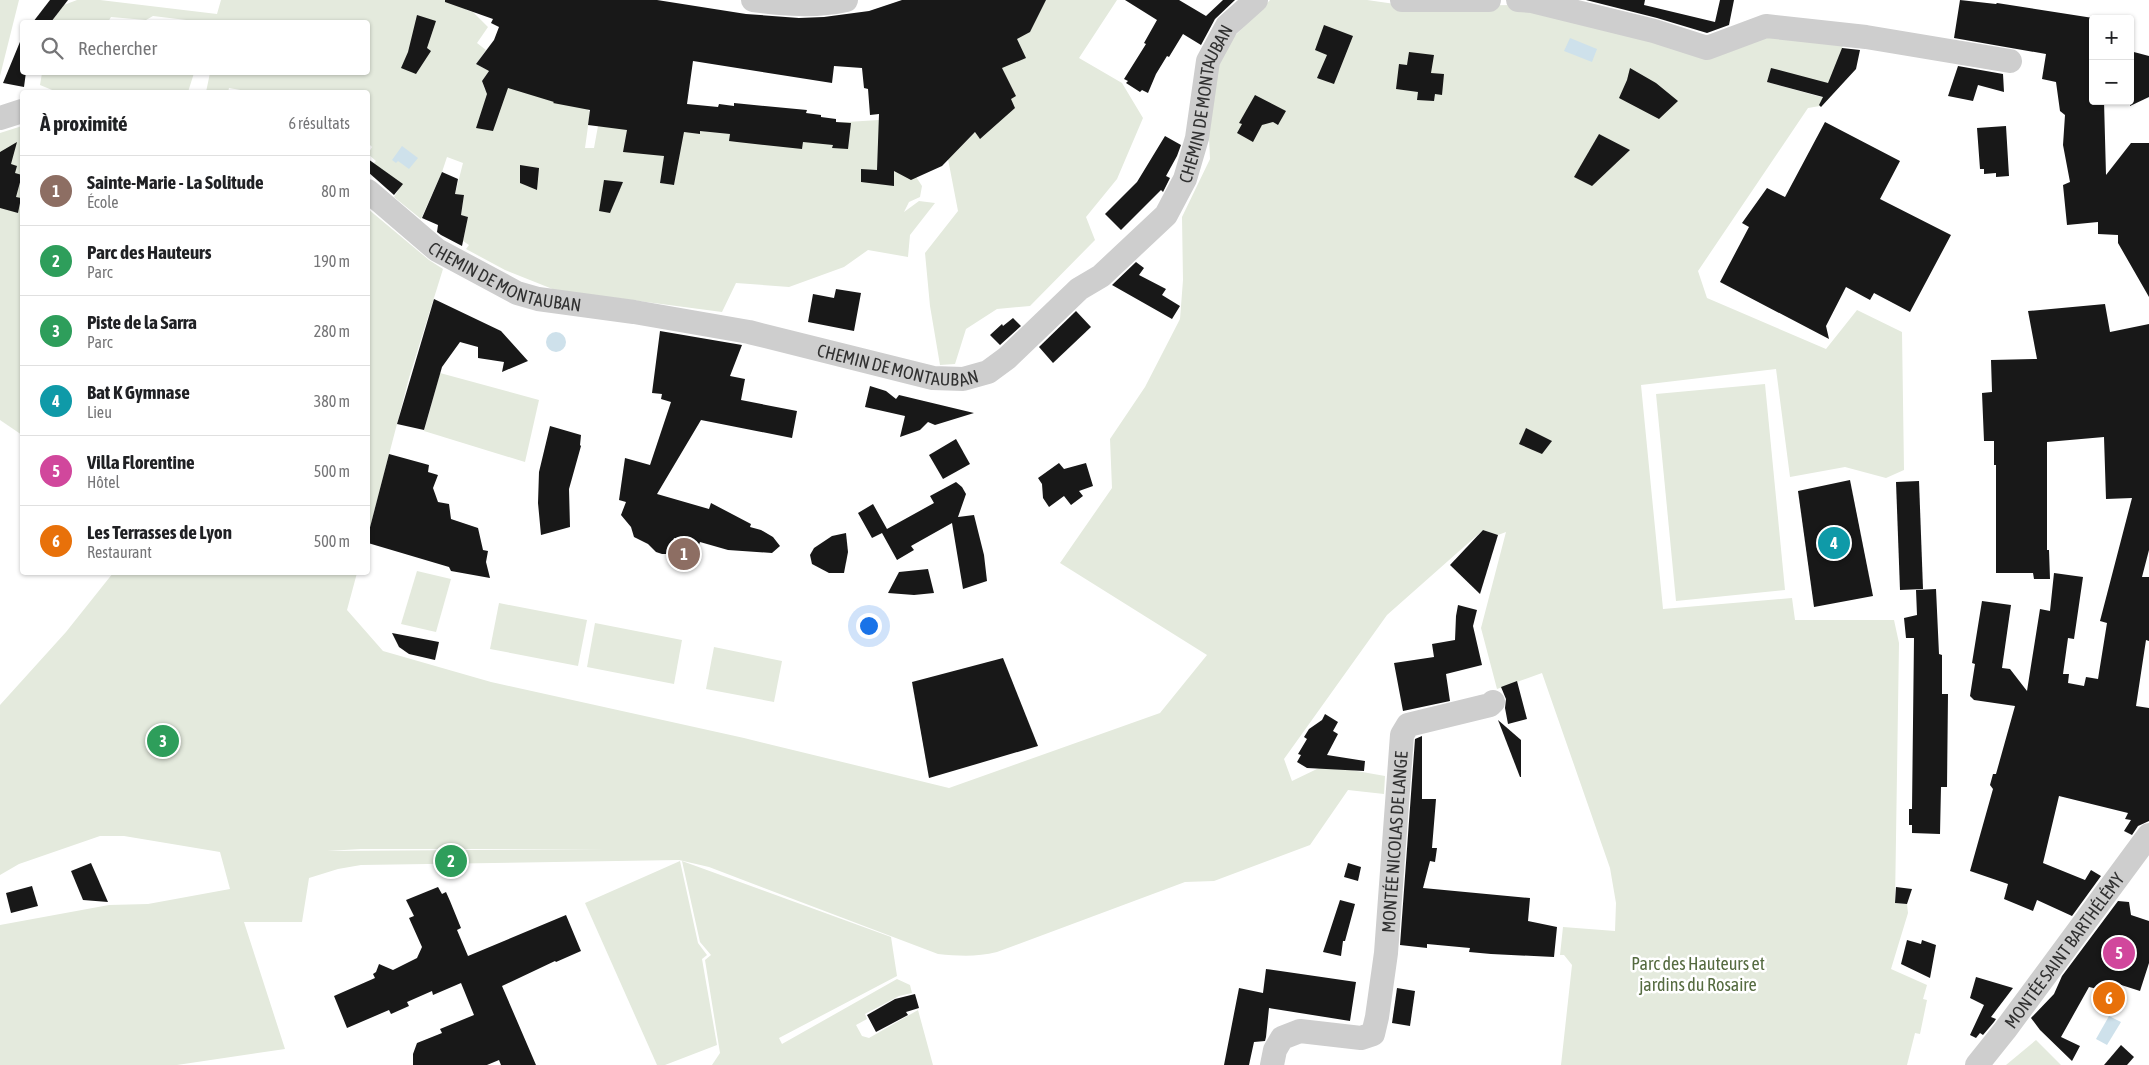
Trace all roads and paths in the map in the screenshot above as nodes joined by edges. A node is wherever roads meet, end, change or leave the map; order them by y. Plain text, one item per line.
1 (753, 0) edge
2 (846, 0) edge
3 (1256, 0) edge
4 (1402, 0) edge
5 (1489, 0) edge
6 (1518, 0) edge
7 (2010, 61) dead end
8 (20, 112) edge
9 (0, 118) edge
10 (370, 192) edge
11 (1493, 702) dead end
12 (2149, 835) edge
13 (1272, 1065) edge
14 (1977, 1065) edge

1 - 2 street
3 - 10 street, CHEMIN DE MONTAUBAN
4 - 5 street
6 - 7 street
8 - 9 street
11 - 13 street, MONTÉE NICOLAS DE LANGE
12 - 14 street, MONTÉE SAINT BARTHÉLÉMY

